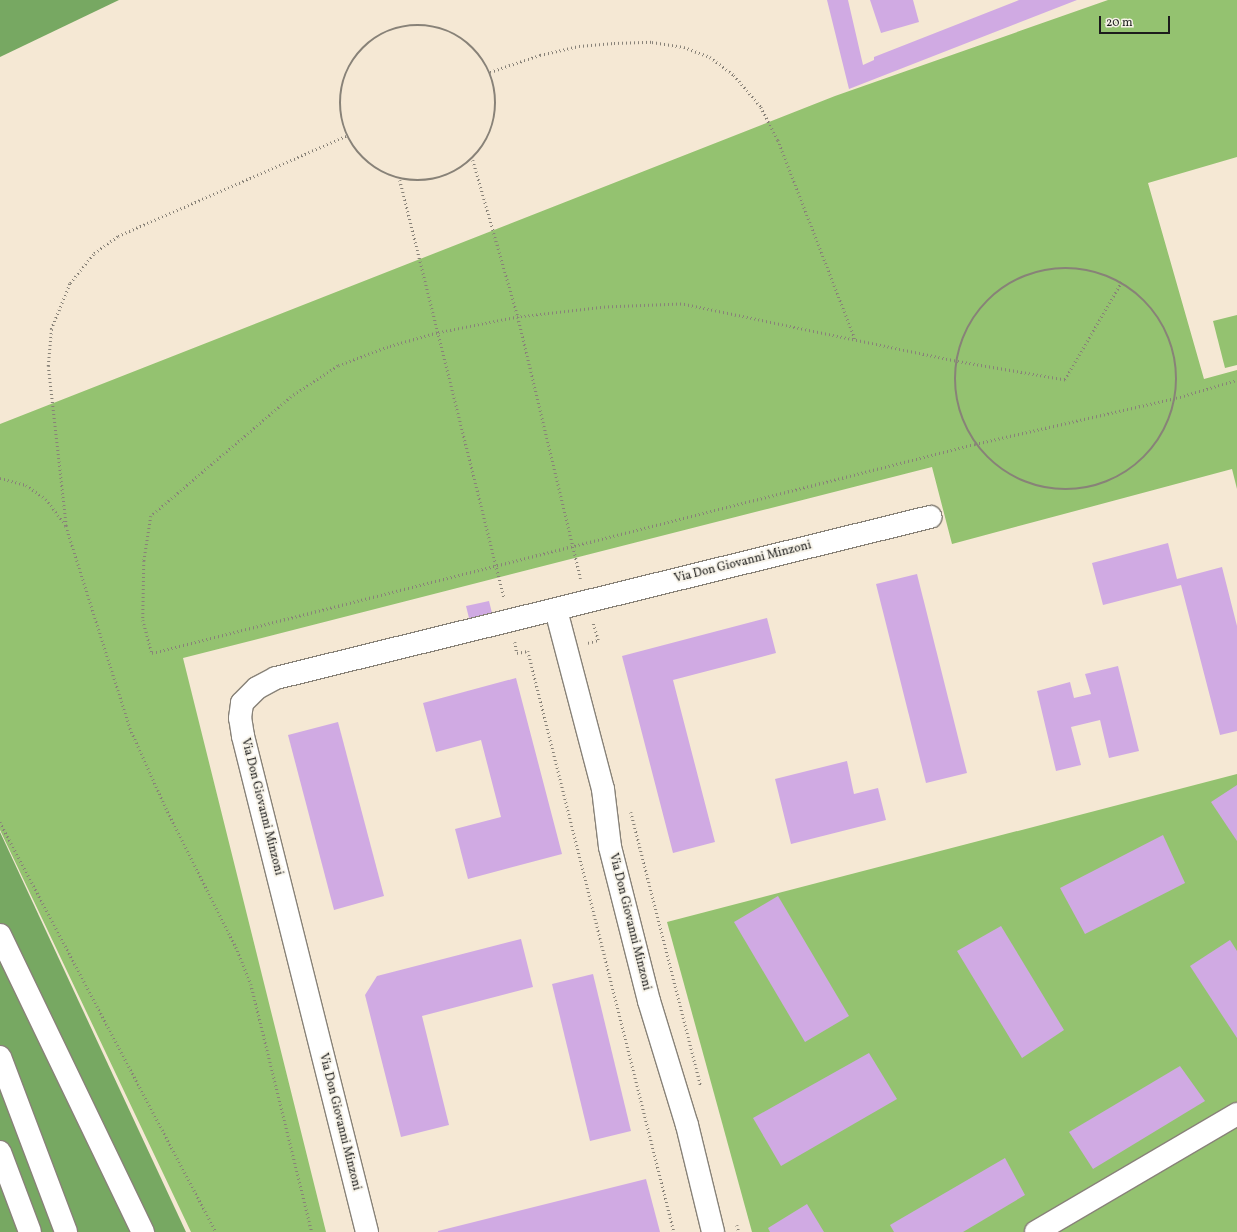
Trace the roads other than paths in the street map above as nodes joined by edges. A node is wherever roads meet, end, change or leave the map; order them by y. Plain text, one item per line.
1 (930, 516) dead end
2 (556, 610) junction
3 (0, 935) edge
4 (0, 1057) edge
5 (1237, 1114) edge
6 (0, 1152) edge
7 (30, 1232) edge
8 (66, 1232) edge
9 (143, 1232) edge
10 (367, 1232) edge
11 (713, 1232) edge
12 (1036, 1232) edge

1 - 2 main road, Via Don Giovanni Minzoni
2 - 10 main road, Via Don Giovanni Minzoni
2 - 11 main road, Via Don Giovanni Minzoni
3 - 9 main road
4 - 8 main road
5 - 12 main road
6 - 7 main road

